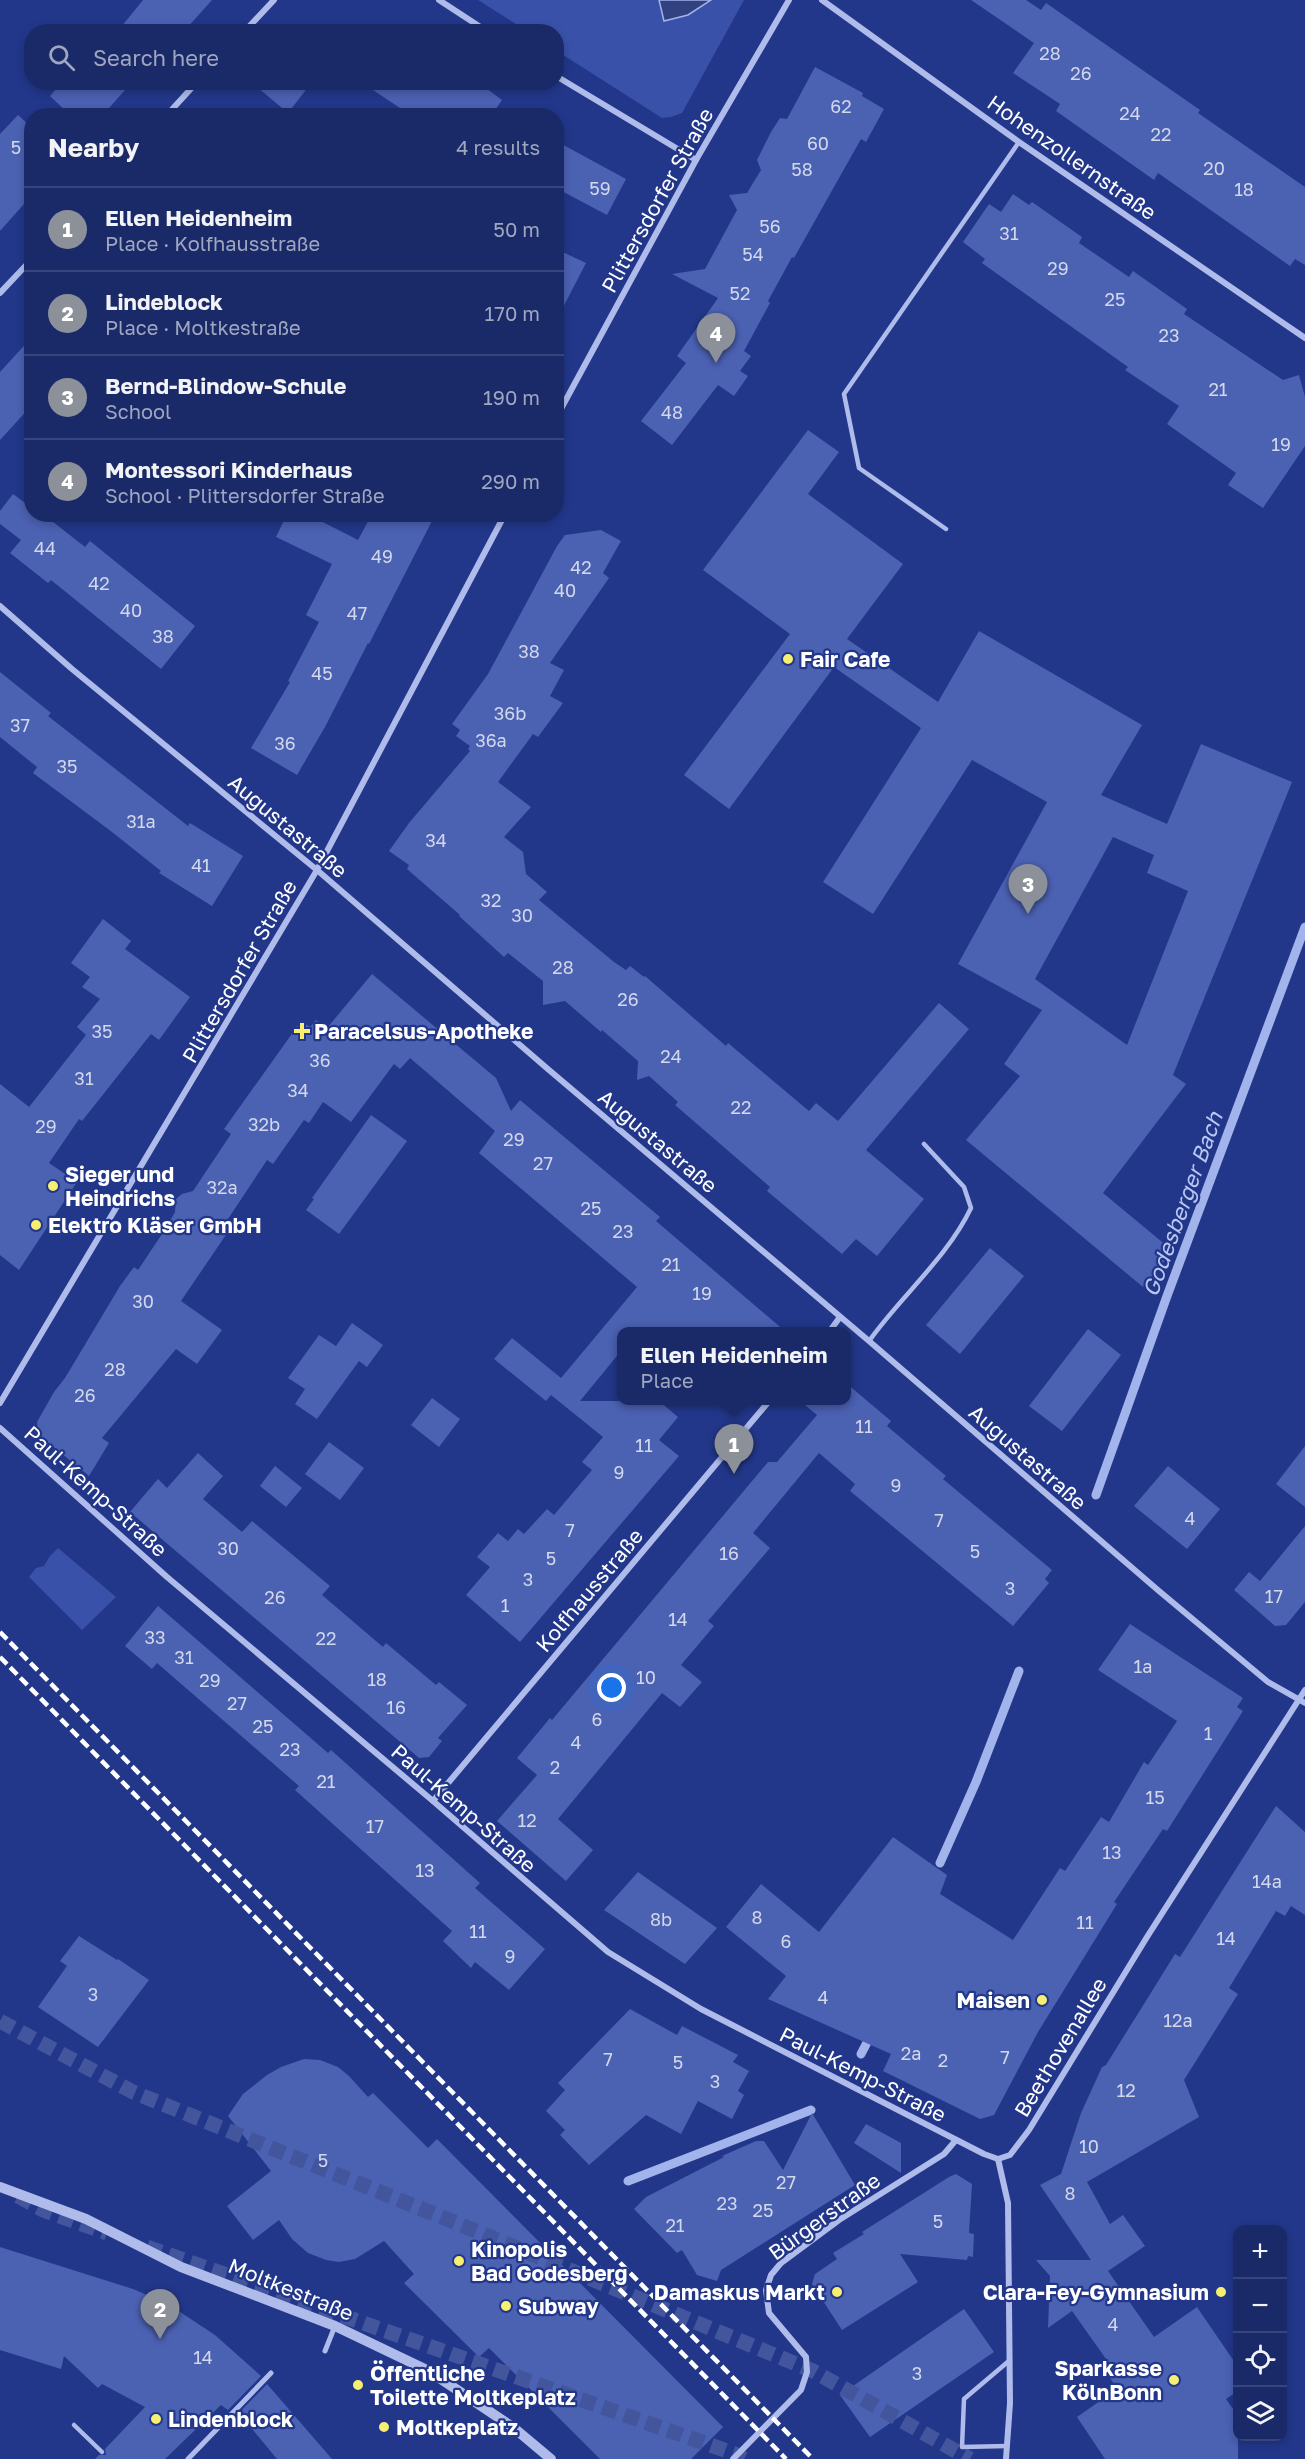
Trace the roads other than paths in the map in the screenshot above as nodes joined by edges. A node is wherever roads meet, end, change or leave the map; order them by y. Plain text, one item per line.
1 (274, 0) edge
2 (439, 0) edge
3 (789, 0) edge
4 (822, 0) edge
5 (252, 24) edge
6 (476, 24) edge
7 (564, 81) edge
8 (190, 90) edge
9 (173, 108) edge
10 (1019, 142) junction
11 (696, 160) junction
12 (24, 268) edge
13 (0, 293) edge
14 (1305, 338) edge
15 (564, 403) edge
16 (502, 522) edge
17 (946, 529) dead end
18 (0, 606) edge
19 (317, 870) junction
20 (924, 1144) dead end
21 (840, 1317) junction
22 (833, 1327) edge
23 (869, 1341) junction
24 (0, 1402) edge
25 (767, 1405) edge
26 (0, 1428) edge
27 (1305, 1690) edge
28 (1297, 1699) junction
29 (1305, 1703) edge
30 (433, 1801) junction
31 (956, 2140) junction
32 (998, 2159) junction
33 (0, 2187) edge
34 (334, 2326) junction
35 (325, 2351) dead end
36 (1010, 2360) junction
37 (271, 2373) dead end
38 (74, 2425) dead end
39 (1007, 2446) junction
40 (102, 2452) dead end
41 (188, 2459) edge
42 (551, 2459) edge
43 (733, 2459) edge
44 (1006, 2459) edge

1 - 5 street
2 - 6 street
3 - 11 street, Plittersdorfer Straße
4 - 10 street, Hohenzollernstraße
7 - 11 street
8 - 9 street
10 - 14 street, Hohenzollernstraße
10 - 17 lane
11 - 15 street, Plittersdorfer Straße
12 - 13 street
16 - 19 street, Plittersdorfer Straße
18 - 19 street, Augustastraße
19 - 21 street, Augustastraße
19 - 24 street, Plittersdorfer Straße
20 - 23 lane
21 - 22 street
21 - 23 street, Augustastraße
23 - 28 street, Augustastraße
25 - 30 street, Kolfhausstraße
26 - 30 street, Paul-Kemp-Straße
27 - 28 street, Beethovenallee
28 - 29 street, Augustastraße
28 - 32 street, Beethovenallee
30 - 31 street, Paul-Kemp-Straße
31 - 32 street
31 - 43 street, Bürgerstraße
32 - 36 street
33 - 34 street, Moltkestraße
34 - 35 street
34 - 42 street, Moltkestraße
36 - 39 street
36 - 39 lane
37 - 41 street
38 - 40 lane
39 - 44 street

